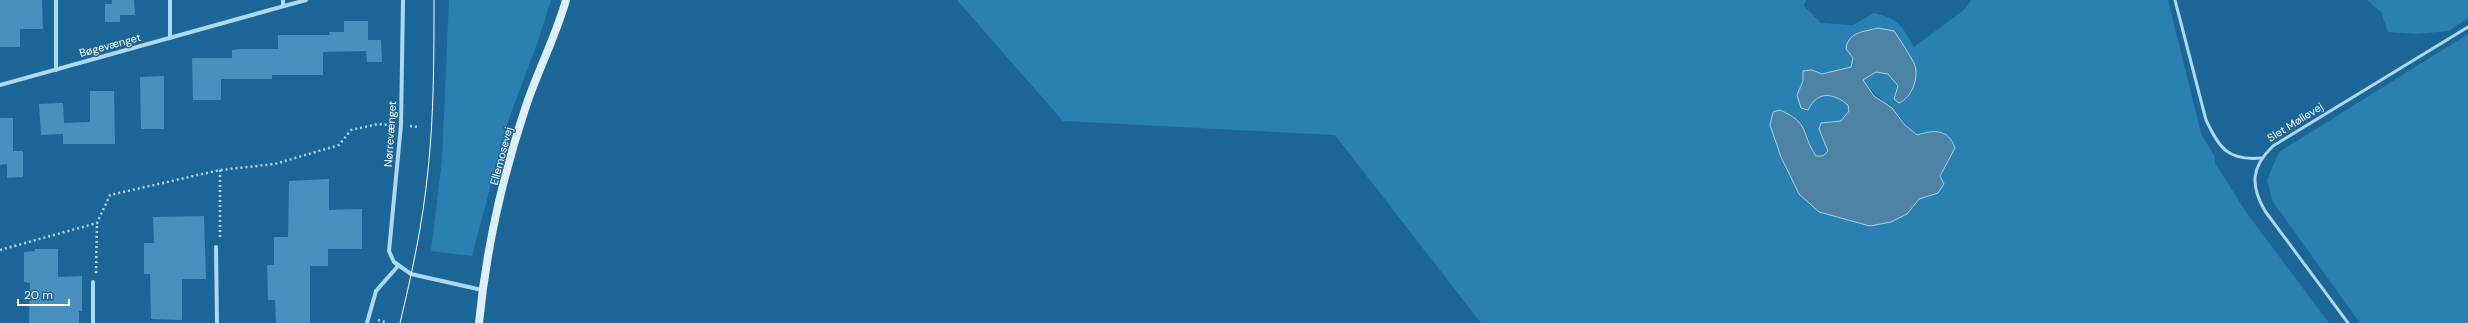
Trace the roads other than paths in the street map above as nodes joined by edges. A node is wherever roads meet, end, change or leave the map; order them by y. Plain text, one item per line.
1 (56, 0) edge
2 (170, 0) edge
3 (283, 0) edge
4 (306, 0) edge
5 (403, 0) edge
6 (566, 0) edge
7 (2175, 0) edge
8 (283, 6) junction
9 (2468, 27) edge
10 (170, 38) junction
11 (56, 70) junction
12 (0, 84) edge
13 (2261, 158) junction
14 (216, 247) road end
15 (398, 266) junction
16 (93, 282) road end
17 (482, 290) junction
18 (93, 323) edge
19 (217, 323) edge
20 (367, 323) edge
21 (479, 323) edge
22 (2348, 323) edge

1 - 11 street
2 - 10 street
3 - 8 street
4 - 8 street, Bøgevænget
5 - 15 street, Nørrevænget
6 - 17 street, Ellemosevej
7 - 13 lane
8 - 10 street, Bøgevænget
9 - 13 lane, Slet Møllevej
10 - 11 street, Bøgevænget
11 - 12 street, Bøgevænget
13 - 22 lane, Slet Møllevej
14 - 19 street
15 - 17 street
15 - 20 street
16 - 18 street
17 - 21 street, Ellemosevej

